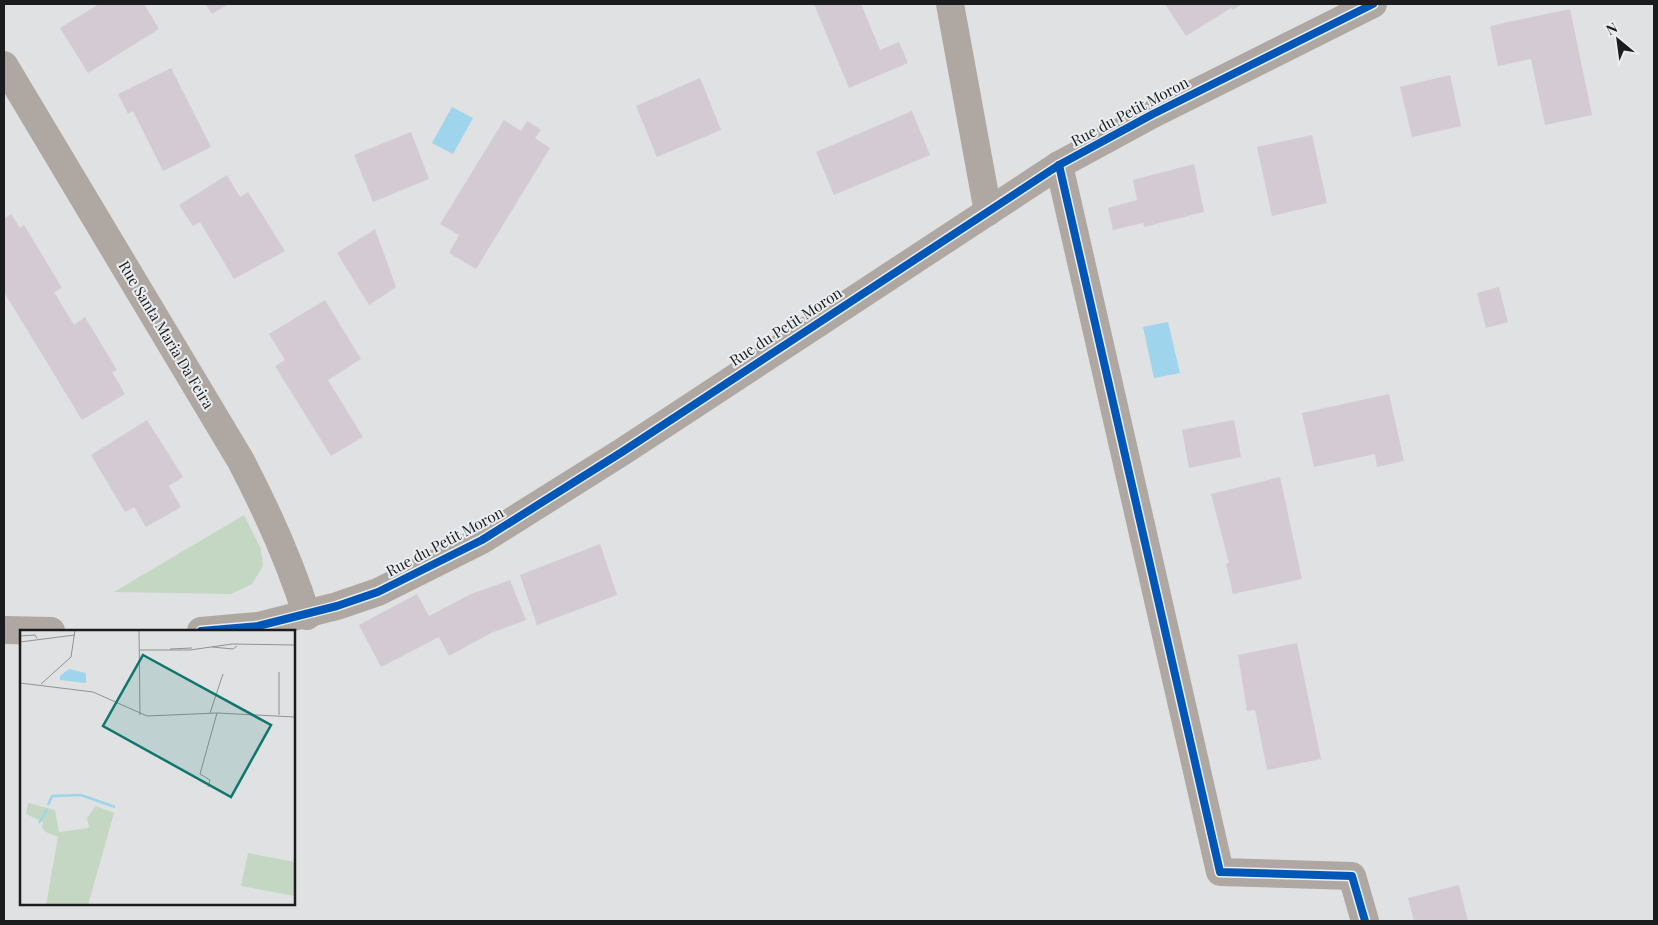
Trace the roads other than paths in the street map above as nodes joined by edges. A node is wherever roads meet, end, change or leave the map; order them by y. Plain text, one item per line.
1 (950, 4) edge
2 (1373, 4) edge
3 (4, 65) edge
4 (1059, 165) junction
5 (988, 212) junction
6 (307, 616) junction
7 (4, 630) edge
8 (20, 630) edge
9 (212, 630) edge
10 (1365, 921) edge

1 - 5 street
2 - 4 street, Rue du Petit Moron
3 - 6 street, Rue Santa Maria Da Feira
4 - 5 street, Rue du Petit Moron
4 - 10 street
5 - 6 street, Rue du Petit Moron
6 - 9 street, Rue du Petit Moron
7 - 8 street

